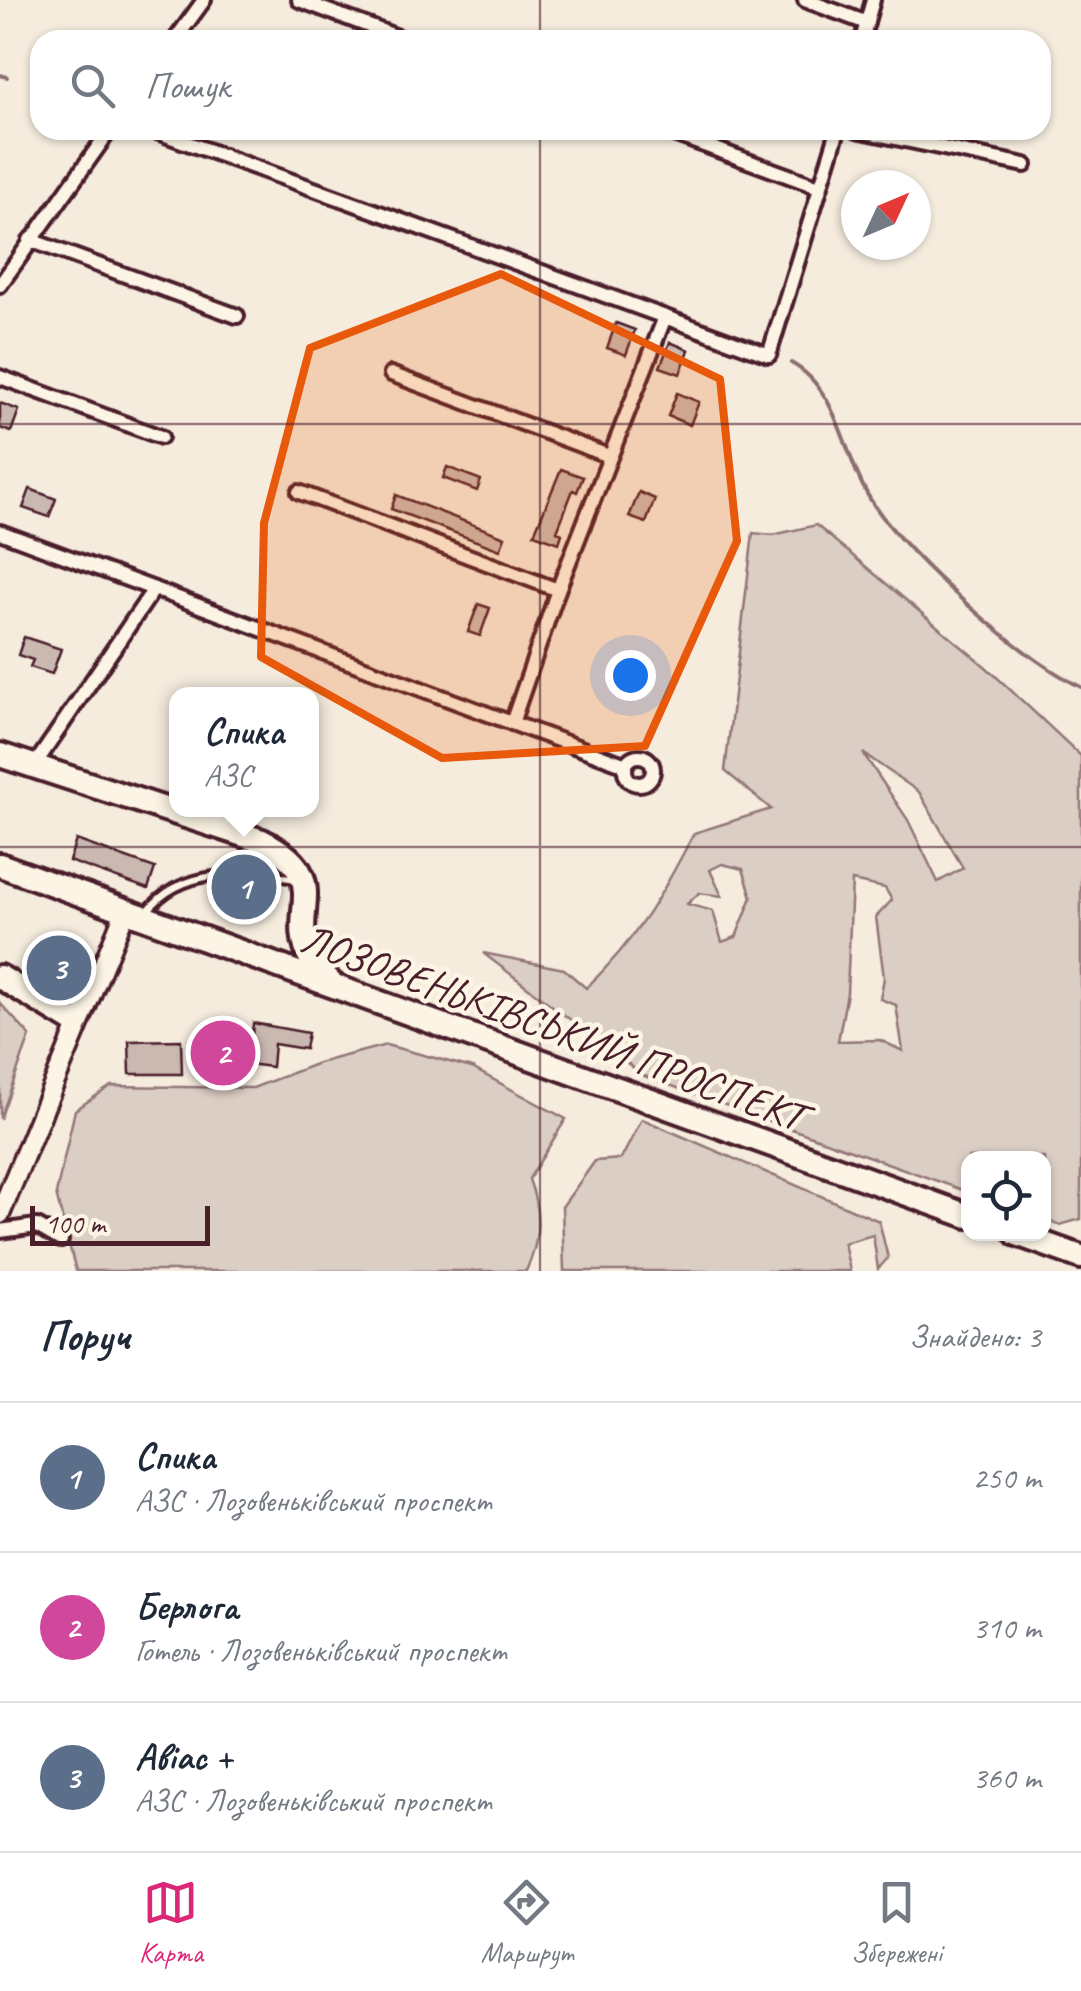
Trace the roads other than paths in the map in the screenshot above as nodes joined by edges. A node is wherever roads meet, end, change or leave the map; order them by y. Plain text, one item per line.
1 (204, 0) edge
2 (299, 0) edge
3 (805, 0) edge
4 (873, 0) edge
5 (867, 24) junction
6 (182, 30) edge
7 (379, 30) edge
8 (865, 30) edge
9 (103, 140) edge
10 (180, 140) edge
11 (690, 140) edge
12 (834, 140) edge
13 (906, 140) edge
14 (1025, 164) dead end
15 (818, 187) junction
16 (30, 240) junction
17 (0, 284) edge
18 (238, 316) dead end
19 (665, 316) junction
20 (391, 374) dead end
21 (0, 377) edge
22 (161, 436) dead end
23 (609, 456) junction
24 (299, 492) dead end
25 (0, 532) edge
26 (154, 589) junction
27 (558, 590) junction
28 (512, 723) junction
29 (0, 755) edge
30 (626, 765) dead end
31 (34, 766) junction
32 (169, 810) edge
33 (189, 817) edge
34 (0, 866) edge
35 (303, 880) junction
36 (135, 913) junction
37 (0, 977) edge
38 (335, 988) junction
39 (76, 1023) junction
40 (961, 1213) edge
41 (0, 1214) edge
42 (0, 1231) edge
43 (61, 1240) dead end
44 (1038, 1241) edge
45 (1081, 1257) edge

1 - 6 street
2 - 7 street
3 - 5 street
4 - 5 street
5 - 8 street
9 - 16 street
10 - 19 street
11 - 15 street
12 - 15 street
13 - 14 street
15 - 19 street
16 - 17 street
16 - 18 street
19 - 23 street
20 - 23 street
21 - 22 street
23 - 27 street
24 - 27 street
25 - 26 street
26 - 28 street
26 - 31 street
27 - 28 street
28 - 30 street
29 - 31 highway
31 - 32 highway
33 - 35 highway
34 - 36 highway, ЛОЗОВЕНЬКІВСЬКИЙ ПРОСПЕКТ
35 - 36 lane
35 - 38 highway
36 - 38 highway, ЛОЗОВЕНЬКІВСЬКИЙ ПРОСПЕКТ
36 - 39 street
37 - 39 highway
38 - 40 highway, ЛОЗОВЕНЬКІВСЬКИЙ ПРОСПЕКТ
39 - 41 street
42 - 43 street
44 - 45 highway

